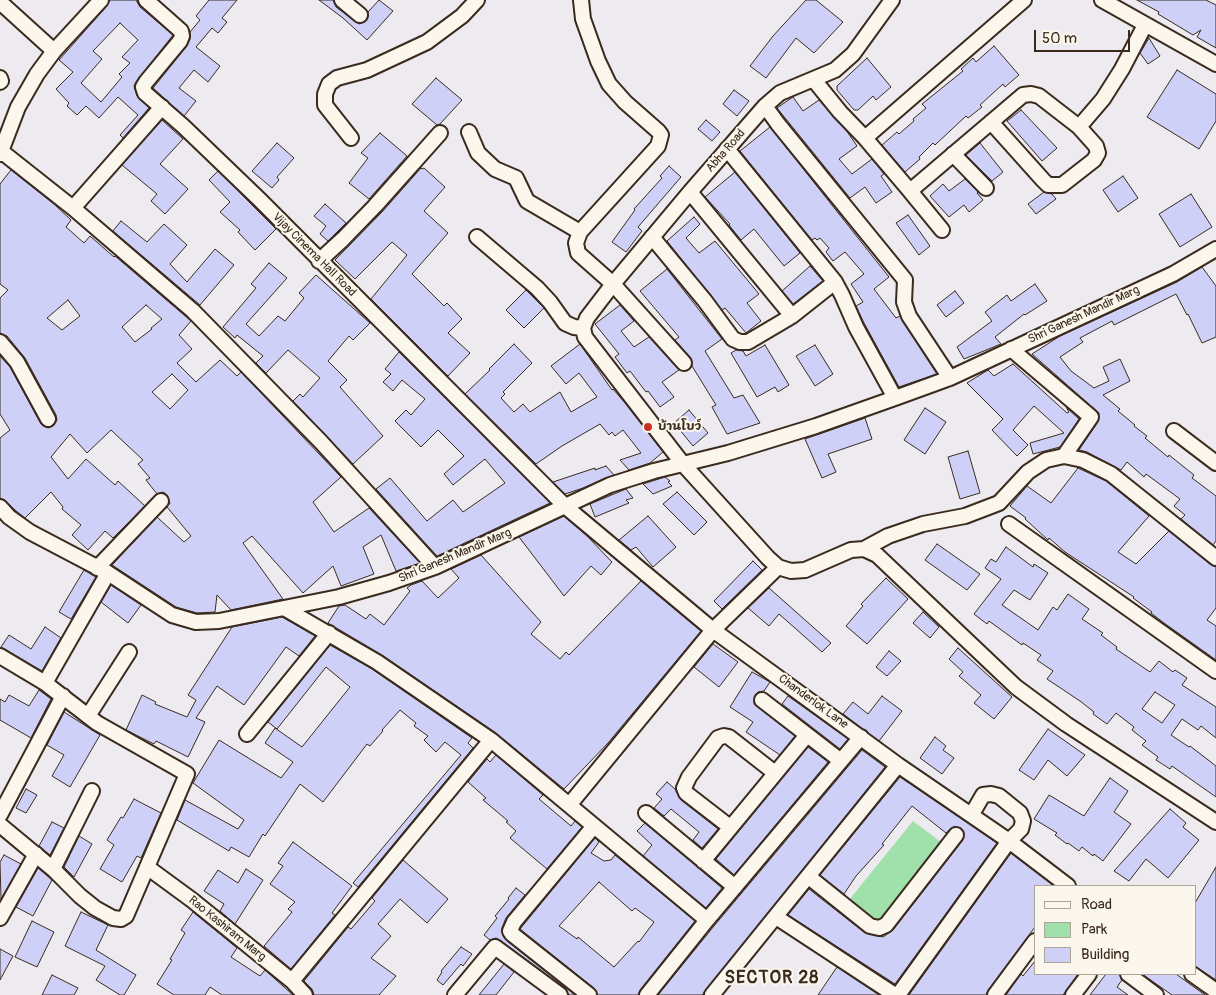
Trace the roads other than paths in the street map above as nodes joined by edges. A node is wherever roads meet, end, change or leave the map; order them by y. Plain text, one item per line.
1 (101, 0) edge
2 (146, 0) edge
3 (342, 0) edge
4 (476, 0) edge
5 (581, 0) edge
6 (892, 0) edge
7 (1024, 0) edge
8 (1102, 0) edge
9 (0, 2) edge
10 (360, 15) dead end
11 (1145, 26) junction
12 (54, 51) junction
13 (1216, 64) edge
14 (0, 78) edge
15 (814, 80) junction
16 (0, 82) edge
17 (765, 106) junction
18 (162, 107) junction
19 (991, 122) junction
20 (1079, 127) junction
21 (469, 132) dead end
22 (440, 133) dead end
23 (351, 138) dead end
24 (864, 138) junction
25 (728, 149) junction
26 (1, 153) edge
27 (953, 154) junction
28 (986, 188) dead end
29 (910, 191) junction
30 (690, 192) junction
31 (73, 208) junction
32 (942, 230) dead end
33 (580, 232) junction
34 (477, 237) dead end
35 (652, 237) junction
36 (1216, 249) edge
37 (319, 261) junction
38 (835, 282) junction
39 (613, 284) junction
40 (792, 316) junction
41 (584, 328) junction
42 (0, 342) edge
43 (1011, 349) junction
44 (684, 363) dead end
45 (950, 378) junction
46 (895, 398) junction
47 (48, 419) dead end
48 (1174, 431) dead end
49 (1064, 456) junction
50 (1215, 461) edge
51 (683, 464) junction
52 (161, 501) dead end
53 (566, 507) junction
54 (0, 508) edge
55 (1009, 524) dead end
56 (864, 549) junction
57 (1216, 558) edge
58 (436, 566) junction
59 (778, 566) junction
60 (102, 570) junction
61 (284, 608) junction
62 (713, 630) junction
63 (329, 633) junction
64 (129, 652) dead end
65 (0, 656) edge
66 (1216, 671) edge
67 (46, 683) junction
68 (63, 696) junction
69 (762, 700) dead end
70 (88, 716) junction
71 (247, 734) dead end
72 (807, 736) junction
73 (861, 737) junction
74 (491, 740) junction
75 (841, 761) junction
76 (898, 766) junction
77 (776, 773) junction
78 (92, 791) dead end
79 (570, 804) junction
80 (646, 813) dead end
81 (972, 814) junction
82 (0, 815) edge
83 (1216, 822) edge
84 (0, 825) edge
85 (594, 826) junction
86 (730, 827) junction
87 (956, 835) dead end
88 (1010, 841) junction
89 (36, 854) junction
90 (703, 861) junction
91 (147, 867) junction
92 (53, 869) junction
93 (809, 877) junction
94 (1067, 885) edge
95 (735, 887) junction
96 (776, 917) junction
97 (0, 918) edge
98 (707, 920) junction
99 (1034, 942) edge
100 (1088, 975) edge
101 (1129, 975) edge
102 (1193, 975) edge
103 (292, 982) junction
104 (1216, 991) edge
105 (305, 995) edge
106 (456, 995) edge
107 (560, 995) edge
108 (589, 995) edge
109 (647, 995) edge
110 (712, 995) edge
111 (897, 995) edge
112 (995, 995) edge
113 (1073, 995) edge
114 (1156, 995) edge

1 - 12 street
2 - 18 street, Vijay Cinema Hall Road
3 - 10 street
4 - 23 street
5 - 33 street
6 - 15 street, Abha Road
7 - 24 street
8 - 11 street
9 - 12 street
11 - 13 street
11 - 20 street
12 - 26 street
14 - 16 street
15 - 17 street, Abha Road
15 - 24 street
17 - 25 street, Abha Road
17 - 45 street
18 - 31 street
18 - 37 street, Vijay Cinema Hall Road
19 - 20 street
19 - 20 street
19 - 27 street
21 - 33 street
22 - 37 street
24 - 29 street
25 - 30 street, Abha Road
25 - 38 street
26 - 31 street
27 - 28 street
27 - 29 street
29 - 32 street
30 - 35 street, Abha Road
30 - 40 street
31 - 58 street
33 - 39 street
34 - 41 street
35 - 39 street, Abha Road
35 - 40 street
36 - 43 street, Shri Ganesh Mandir Marg
37 - 53 street, Vijay Cinema Hall Road
38 - 40 street
38 - 46 street
39 - 41 street, Abha Road
39 - 44 street
41 - 51 street
42 - 47 street
43 - 45 street, Shri Ganesh Mandir Marg
43 - 49 street
45 - 46 street, Shri Ganesh Mandir Marg
46 - 51 street, Shri Ganesh Mandir Marg
48 - 50 street
49 - 56 street
49 - 57 street
51 - 53 street, Shri Ganesh Mandir Marg
51 - 59 street
52 - 60 street
53 - 58 street, Shri Ganesh Mandir Marg
53 - 62 street, Chanderlok Lane
54 - 60 street, Shri Ganesh Mandir Marg
55 - 66 street
56 - 59 street
56 - 83 street
58 - 61 street, Shri Ganesh Mandir Marg
59 - 62 street
60 - 61 street, Shri Ganesh Mandir Marg
60 - 67 street
61 - 63 street
62 - 73 street, Chanderlok Lane
62 - 79 street
63 - 71 street
63 - 74 street
64 - 70 street
65 - 67 street
67 - 68 street
68 - 70 street
68 - 82 street
69 - 72 street
70 - 91 street
72 - 75 street
72 - 77 street
73 - 75 street
73 - 76 street, Chanderlok Lane
74 - 79 street
74 - 103 street
75 - 95 street
76 - 81 street, Chanderlok Lane
76 - 93 street
77 - 86 street
77 - 86 street
78 - 92 street
79 - 85 street
80 - 90 street
81 - 88 street, Chanderlok Lane
81 - 88 street
84 - 89 street
85 - 98 street
85 - 108 street
86 - 90 street
87 - 93 street
88 - 94 street, Chanderlok Lane
88 - 111 street
89 - 92 street
89 - 97 street
90 - 95 street
91 - 92 street
91 - 103 street, Rao Kashiram Marg
93 - 96 street
95 - 98 street
96 - 110 street
96 - 111 street
98 - 109 street
99 - 112 street
100 - 113 street
101 - 114 street
102 - 104 street
103 - 105 street, Rao Kashiram Marg
106 - 107 street

